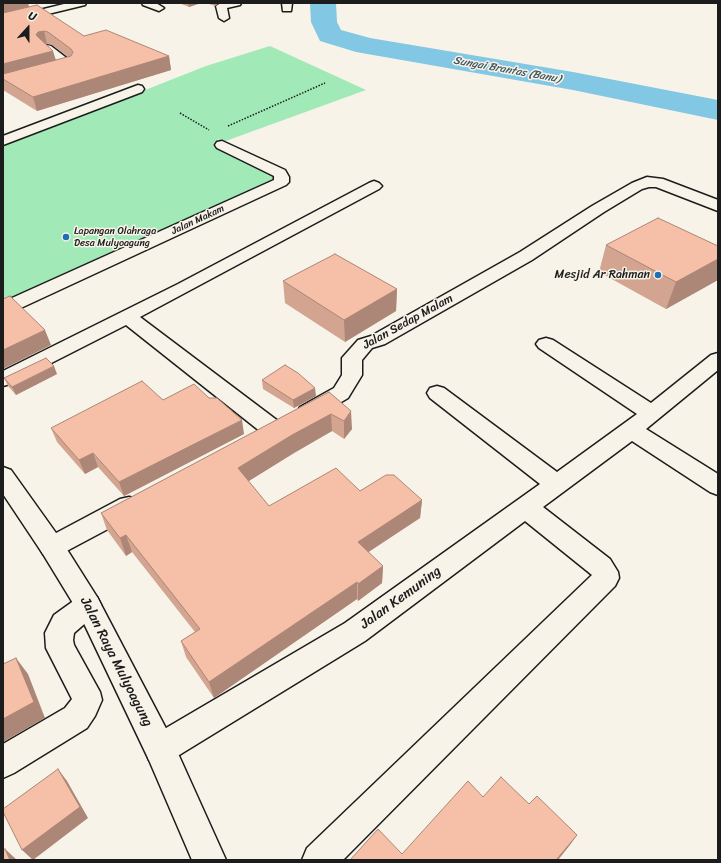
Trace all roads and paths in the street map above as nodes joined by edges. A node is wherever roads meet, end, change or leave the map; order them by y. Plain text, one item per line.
1 (81, 3) edge
2 (147, 3) edge
3 (236, 3) edge
4 (159, 8) dead end
5 (224, 18) dead end
6 (3, 22) edge
7 (47, 48) edge
8 (325, 83) dead end
9 (3, 84) edge
10 (138, 89) dead end
11 (180, 113) dead end
12 (217, 139) junction
13 (3, 142) edge
14 (374, 186) dead end
15 (718, 206) edge
16 (3, 309) edge
17 (128, 317) junction
18 (546, 344) dead end
19 (718, 360) edge
20 (3, 379) edge
21 (437, 393) dead end
22 (651, 413) junction
23 (285, 424) junction
24 (631, 430) junction
25 (253, 441) edge
26 (3, 476) edge
27 (556, 484) junction
28 (718, 486) edge
29 (142, 499) edge
30 (525, 507) junction
31 (52, 547) junction
32 (88, 605) junction
33 (160, 748) junction
34 (3, 762) edge
35 (209, 860) edge
36 (319, 860) edge

1 - 6 street
2 - 4 street
3 - 5 street
7 - 9 street
8 - 12 path
10 - 13 street
11 - 12 path
12 - 16 street, Jalan Makam
14 - 17 street
15 - 23 street, Jalan Sedap Malam
17 - 20 street
17 - 23 street
18 - 22 street
19 - 22 street, Jalan Kemuning
21 - 27 street
22 - 24 street, Jalan Kemuning
23 - 25 street, Jalan Sedap Malam
24 - 27 street, Jalan Kemuning
24 - 28 street
26 - 31 street, Jalan Raya Mulyoagung
27 - 30 street, Jalan Kemuning
29 - 31 street
30 - 33 street, Jalan Kemuning
30 - 36 street
31 - 32 street, Jalan Raya Mulyoagung
32 - 33 street, Jalan Raya Mulyoagung
32 - 34 street
33 - 35 street, Jalan Raya Mulyoagung

